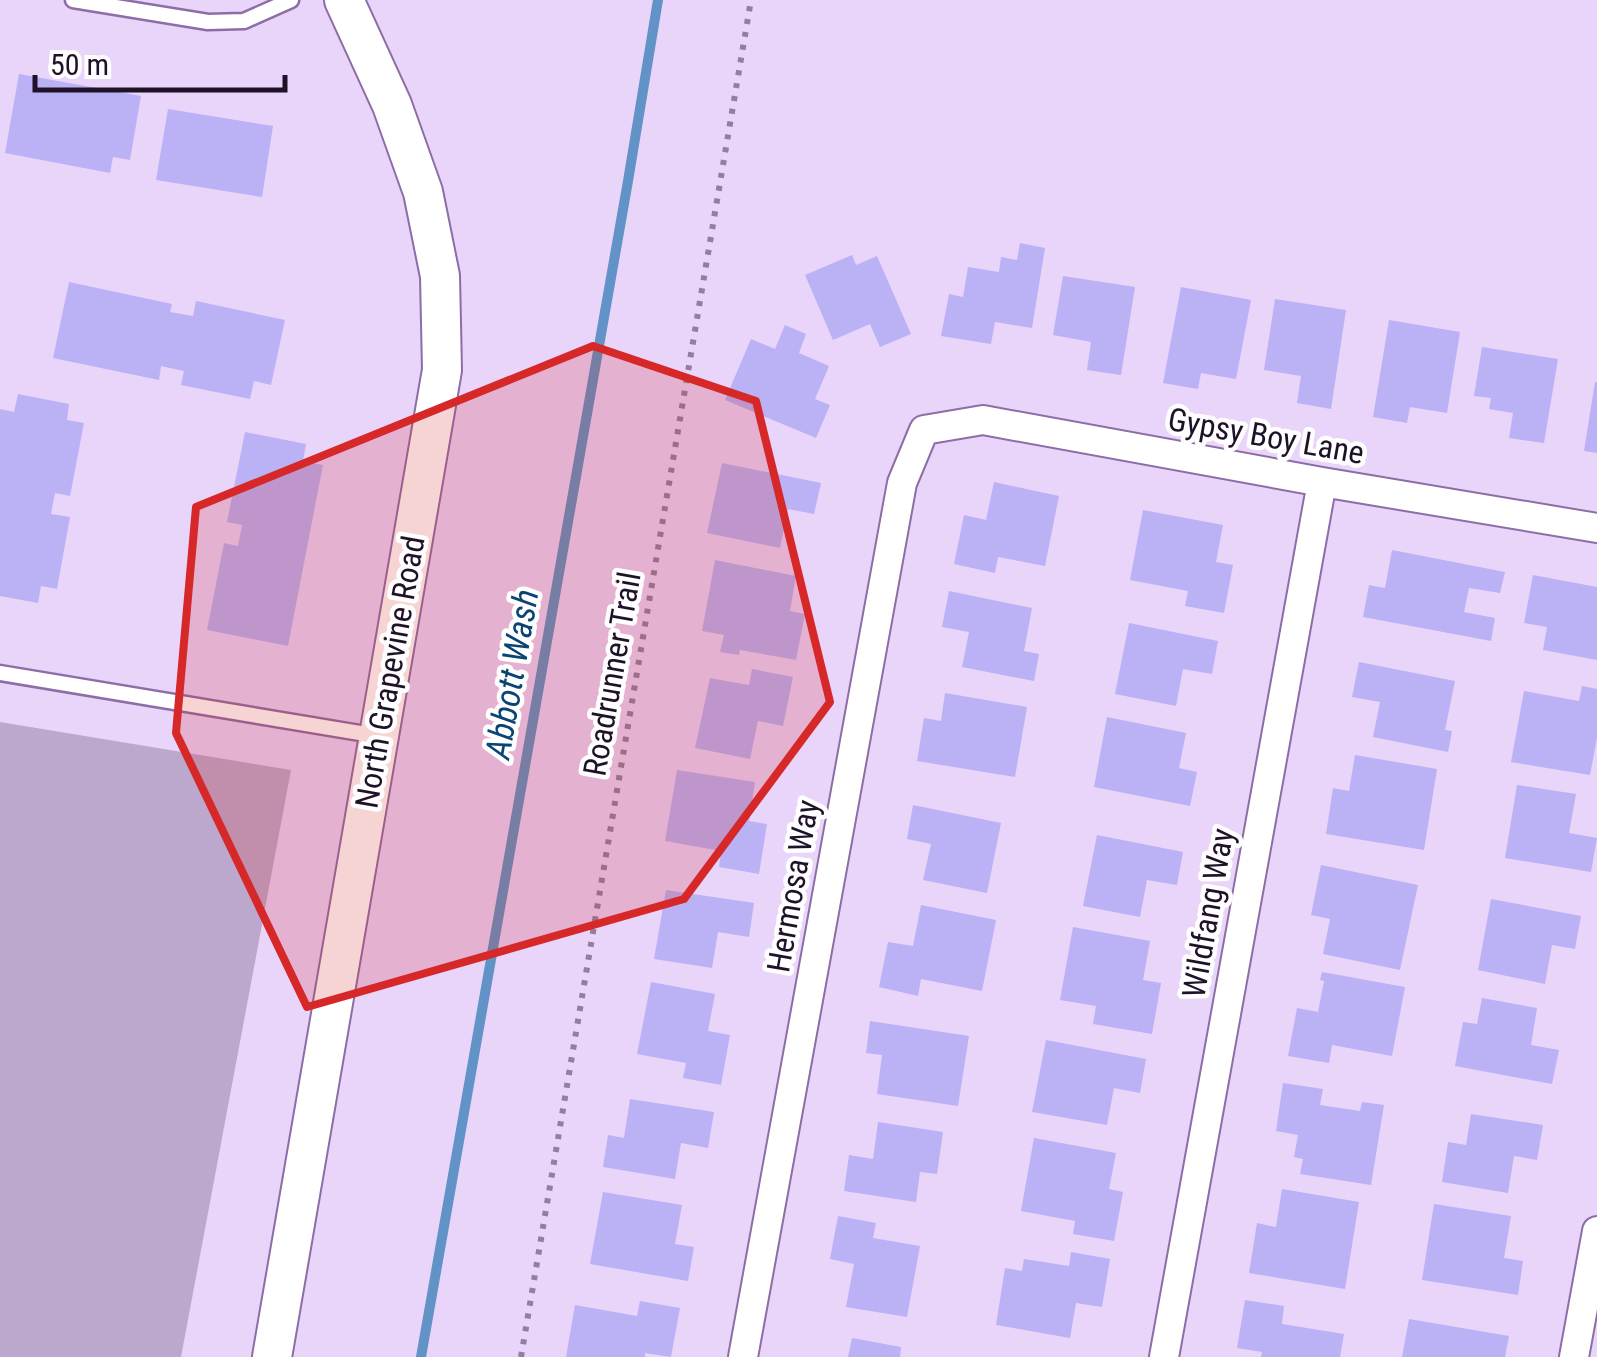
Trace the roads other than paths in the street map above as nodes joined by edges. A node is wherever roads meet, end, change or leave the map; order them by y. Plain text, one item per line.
1 (73, 0) edge
2 (292, 0) edge
3 (344, 0) edge
4 (924, 430) joint
5 (1322, 482) junction
6 (1597, 528) edge
7 (0, 674) edge
8 (379, 736) junction
9 (1597, 1231) edge
10 (272, 1357) edge
11 (743, 1357) edge
12 (1164, 1357) edge
13 (1574, 1357) edge

1 - 2 lane
3 - 8 main road, North Grapevine Road
4 - 5 street, Gypsy Boy Lane
4 - 11 street, Hermosa Way
5 - 6 street, Gypsy Boy Lane
5 - 12 street, Wildfang Way
7 - 8 lane
8 - 10 main road, North Grapevine Road
9 - 13 street

